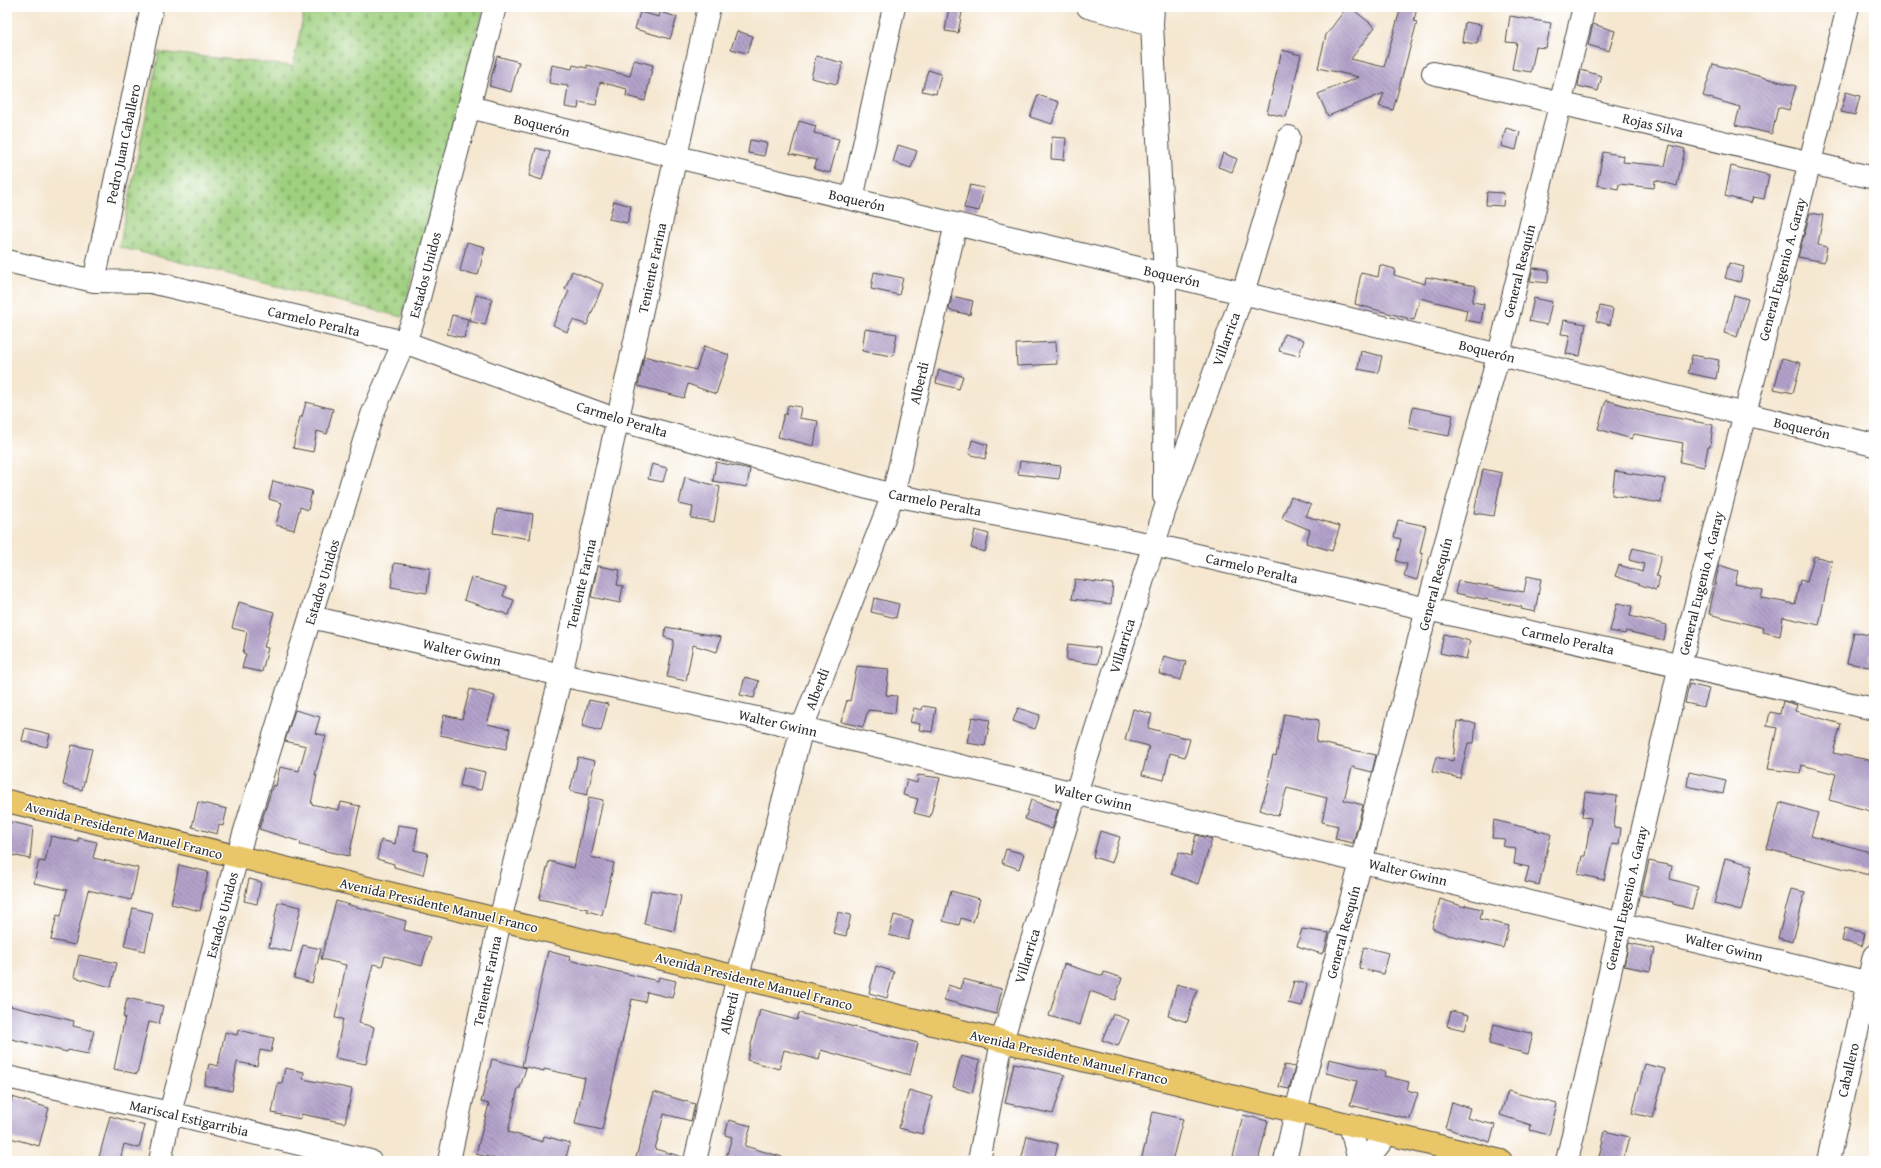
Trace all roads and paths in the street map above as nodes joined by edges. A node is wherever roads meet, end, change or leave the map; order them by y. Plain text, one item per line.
1 (152, 7) edge
2 (496, 7) edge
3 (709, 7) edge
4 (894, 7) edge
5 (1088, 7) edge
6 (1584, 7) edge
7 (1848, 7) edge
8 (1153, 15) edge
9 (1433, 73) dead end
10 (1561, 103) junction
11 (469, 107) junction
12 (1288, 137) dead end
13 (676, 157) junction
14 (1810, 162) junction
15 (1874, 178) edge
16 (852, 200) junction
17 (956, 224) junction
18 (7, 261) edge
19 (1165, 274) junction
20 (94, 281) junction
21 (1243, 293) junction
22 (404, 342) junction
23 (1499, 354) junction
24 (1744, 415) junction
25 (618, 420) junction
26 (1874, 445) edge
27 (893, 495) junction
28 (1164, 512) junction
29 (1154, 545) junction
30 (1428, 609) junction
31 (311, 617) junction
32 (1680, 665) junction
33 (560, 675) junction
34 (1874, 709) edge
35 (802, 728) junction
36 (1076, 793) junction
37 (7, 801) edge
38 (238, 857) junction
39 (1361, 861) junction
40 (500, 920) junction
41 (1621, 922) junction
42 (1874, 956) edge
43 (738, 976) junction
44 (1871, 983) edge
45 (1002, 1041) junction
46 (7, 1077) edge
47 (1296, 1111) junction
48 (170, 1113) junction
49 (1350, 1124) junction
50 (1388, 1133) junction
51 (160, 1161) edge
52 (370, 1161) edge
53 (449, 1161) edge
54 (695, 1161) edge
55 (979, 1161) edge
56 (1285, 1161) edge
57 (1360, 1161) edge
58 (1366, 1161) edge
59 (1501, 1161) edge
60 (1567, 1161) edge
61 (1828, 1161) edge

1 - 20 street, Pedro Juan Caballero
2 - 11 street, Estados Unidos
3 - 13 street, Teniente Farina
4 - 16 street
5 - 8 street
6 - 10 street, General Resquín
7 - 14 street, General Eugenio A. Garay
8 - 19 street
9 - 10 street, Rojas Silva
10 - 14 street, Rojas Silva
10 - 23 street, General Resquín
11 - 13 street, Boquerón
11 - 22 street, Estados Unidos
12 - 21 street, Villarrica
13 - 16 street, Boquerón
13 - 25 street, Teniente Farina
14 - 15 street, Rojas Silva
14 - 24 street, General Eugenio A. Garay
16 - 17 street, Boquerón
17 - 19 street, Boquerón
17 - 27 street, Alberdi
18 - 20 street, Carmelo Peralta
19 - 21 street, Boquerón
19 - 28 street
20 - 22 street, Carmelo Peralta
21 - 23 street, Boquerón
21 - 28 street, Villarrica
22 - 25 street, Carmelo Peralta
22 - 31 street, Estados Unidos
23 - 24 street, Boquerón
23 - 30 street, General Resquín
24 - 26 street, Boquerón
24 - 32 street, General Eugenio A. Garay
25 - 27 street, Carmelo Peralta
25 - 33 street, Teniente Farina
27 - 29 street, Carmelo Peralta
27 - 35 street, Alberdi
28 - 29 street, Villarrica
29 - 30 street, Carmelo Peralta
29 - 36 street, Villarrica
30 - 32 street, Carmelo Peralta
30 - 39 street, General Resquín
31 - 33 street, Walter Gwinn
31 - 38 street, Estados Unidos
32 - 34 street, Carmelo Peralta
32 - 41 street, General Eugenio A. Garay
33 - 35 street, Walter Gwinn
33 - 40 street, Teniente Farina
35 - 36 street, Walter Gwinn
35 - 43 street, Alberdi
36 - 39 street, Walter Gwinn
36 - 45 street, Villarrica
37 - 38 main road, Avenida Presidente Manuel Franco
38 - 40 main road, Avenida Presidente Manuel Franco
38 - 48 street, Estados Unidos
39 - 41 street, Walter Gwinn
39 - 47 street, General Resquín
40 - 43 main road, Avenida Presidente Manuel Franco
40 - 53 street, Teniente Farina
41 - 44 street, Walter Gwinn
41 - 60 street, General Eugenio A. Garay
42 - 44 street, Caballero
43 - 45 main road, Avenida Presidente Manuel Franco
43 - 54 street, Alberdi
44 - 61 street, Caballero
45 - 47 main road, Avenida Presidente Manuel Franco
45 - 55 street, Villarrica
46 - 48 street, Mariscal Estigarribia
47 - 49 main road, Avenida Presidente Manuel Franco
47 - 56 street, General Resquín
48 - 51 street, Estados Unidos
48 - 52 street, Mariscal Estigarribia
49 - 50 main road, Avenida Presidente Manuel Franco
49 - 57 street
50 - 58 street
50 - 59 main road, Avenida Presidente Manuel Franco

